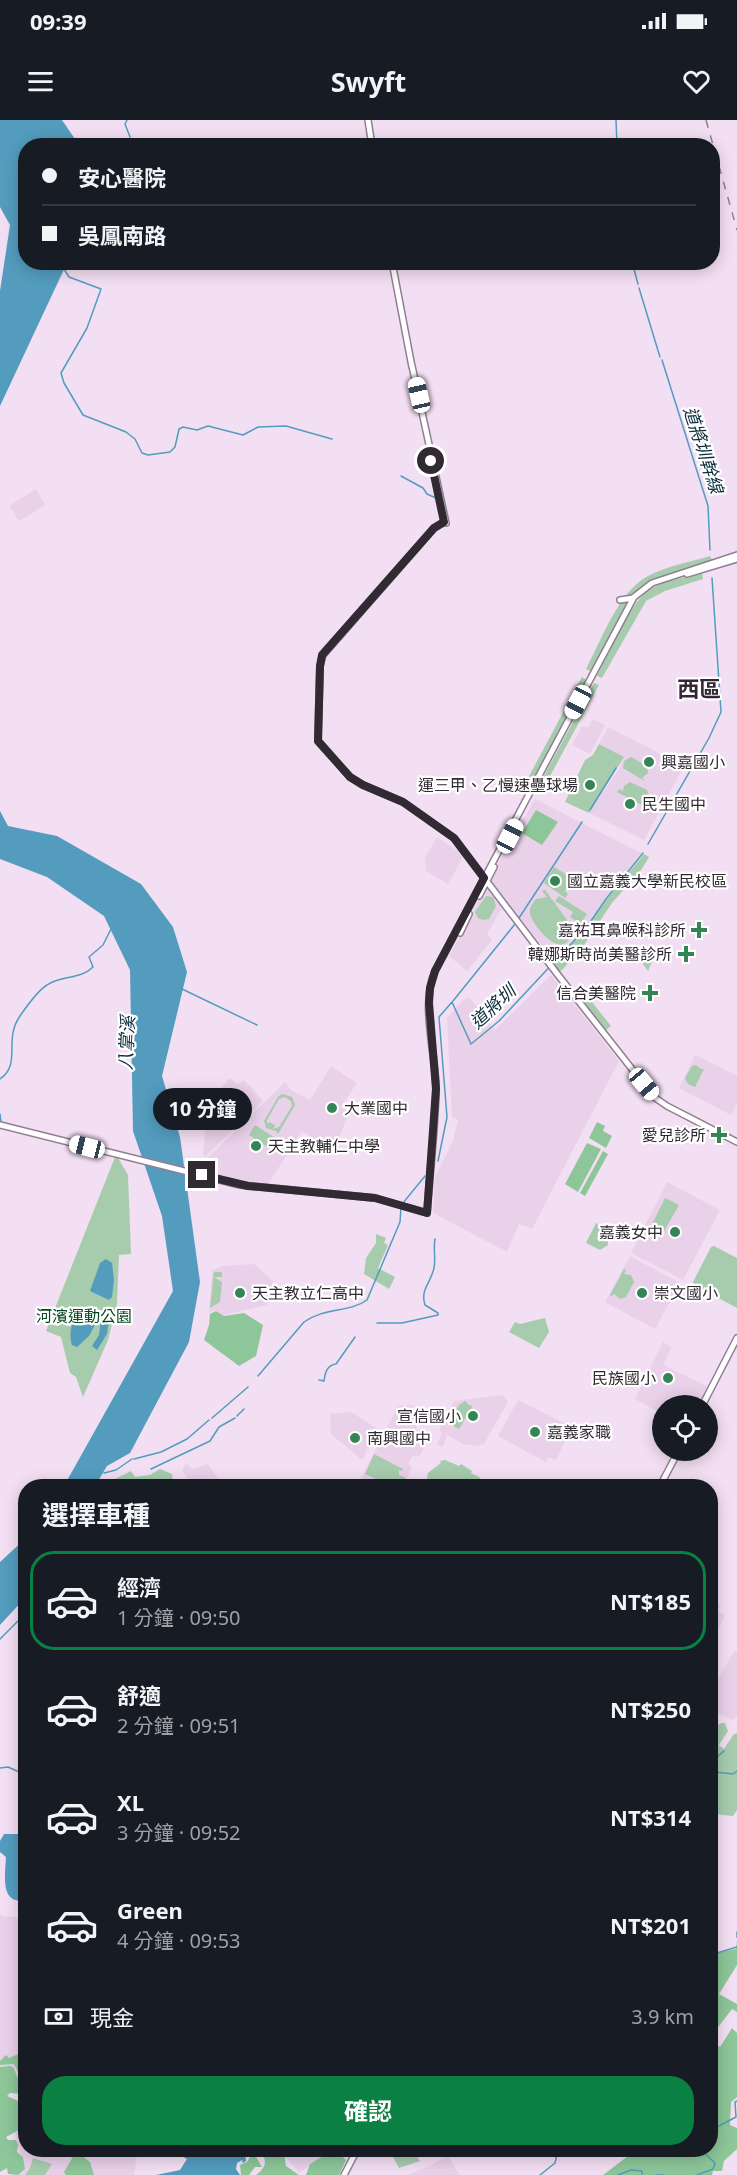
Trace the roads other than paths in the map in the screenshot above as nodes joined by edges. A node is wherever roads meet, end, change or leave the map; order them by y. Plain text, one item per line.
1 (368, 120) edge
2 (371, 138) edge
3 (394, 270) edge
4 (413, 368) junction
5 (445, 522) junction
6 (737, 557) edge
7 (633, 598) junction
8 (620, 600) dead end
9 (533, 789) junction
10 (486, 879) junction
11 (0, 1125) edge
12 (737, 1142) edge
13 (737, 1338) edge
14 (708, 1395) edge
15 (673, 1461) edge
16 (664, 1479) edge
17 (353, 2157) edge
18 (344, 2175) edge

1 - 2 main road
3 - 4 main road
4 - 5 main road
4 - 5 main road
5 - 10 main road
6 - 7 main road
6 - 9 main road
7 - 8 main road
7 - 9 main road
9 - 10 main road
10 - 11 main road
10 - 12 main road
13 - 14 main road
15 - 16 main road
17 - 18 main road

